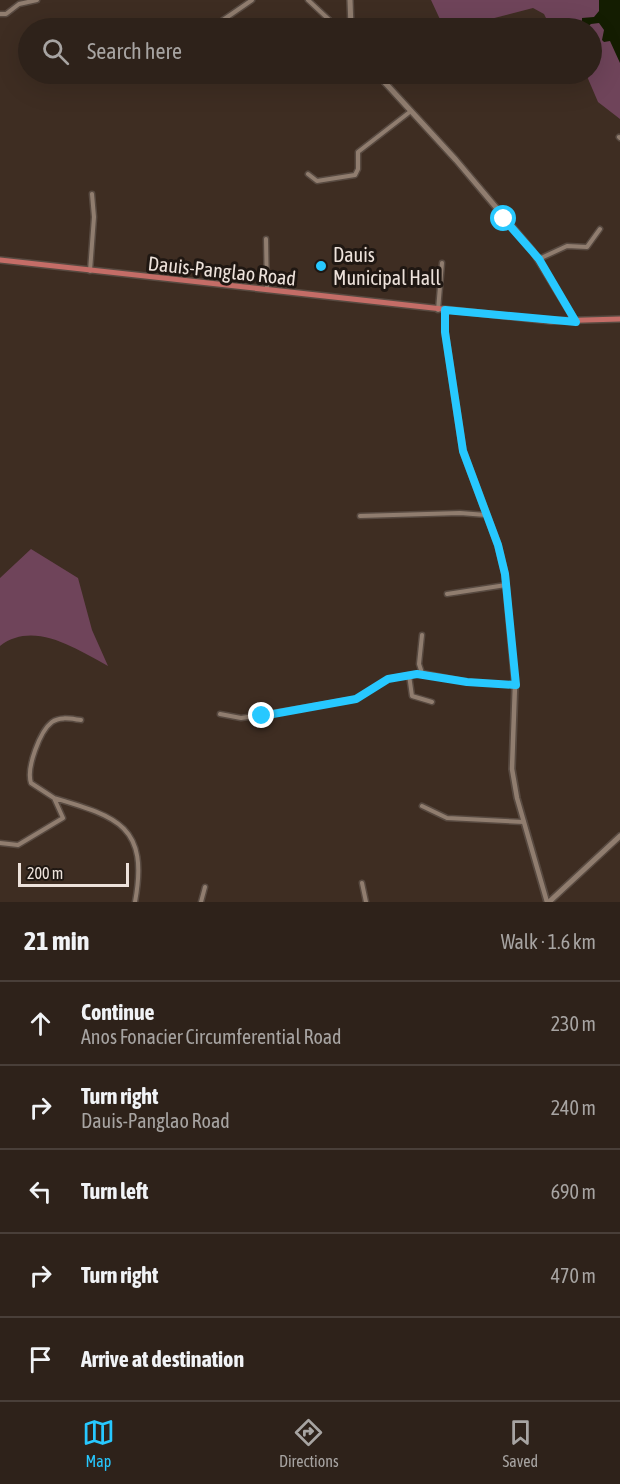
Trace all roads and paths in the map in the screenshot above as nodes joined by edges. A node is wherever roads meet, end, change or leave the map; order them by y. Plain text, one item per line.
1 (37, 0) edge
2 (252, 0) edge
3 (308, 0) edge
4 (350, 0) edge
5 (0, 14) edge
6 (226, 18) edge
7 (327, 18) edge
8 (351, 18) edge
9 (386, 84) edge
10 (411, 111) junction
11 (308, 174) dead end
12 (92, 194) dead end
13 (600, 229) dead end
14 (266, 239) dead end
15 (539, 259) junction
16 (0, 260) edge
17 (442, 263) dead end
18 (90, 272) junction
19 (267, 291) junction
20 (441, 310) junction
21 (620, 319) edge
22 (576, 322) junction
23 (486, 515) junction
24 (360, 516) dead end
25 (506, 585) junction
26 (447, 594) dead end
27 (422, 635) dead end
28 (422, 673) junction
29 (409, 675) junction
30 (516, 685) junction
31 (432, 702) dead end
32 (220, 714) dead end
33 (81, 720) dead end
34 (54, 798) junction
35 (422, 806) dead end
36 (524, 822) junction
37 (620, 836) edge
38 (0, 843) edge
39 (362, 883) dead end
40 (205, 887) dead end
41 (135, 902) edge
42 (201, 902) edge
43 (366, 902) edge
44 (548, 902) edge

1 - 5 street
2 - 6 street
3 - 7 street
4 - 8 main road
9 - 10 main road
10 - 11 street
10 - 15 main road
12 - 18 street
13 - 15 street
14 - 19 street
15 - 22 main road
16 - 18 main road, Dauis-Panglao Road
17 - 20 street
18 - 19 main road, Dauis-Panglao Road
19 - 20 main road, Dauis-Panglao Road
20 - 22 main road, Dauis-Panglao Road
20 - 23 street
21 - 22 main road, Dauis-Panglao Road
23 - 24 street
23 - 25 street
25 - 26 street
25 - 30 street
27 - 28 street
28 - 29 street
28 - 30 street
29 - 31 street
29 - 32 street
30 - 36 street
33 - 34 street
34 - 38 street
34 - 41 street
35 - 36 street
36 - 44 street
37 - 44 main road
39 - 43 street
40 - 42 street

